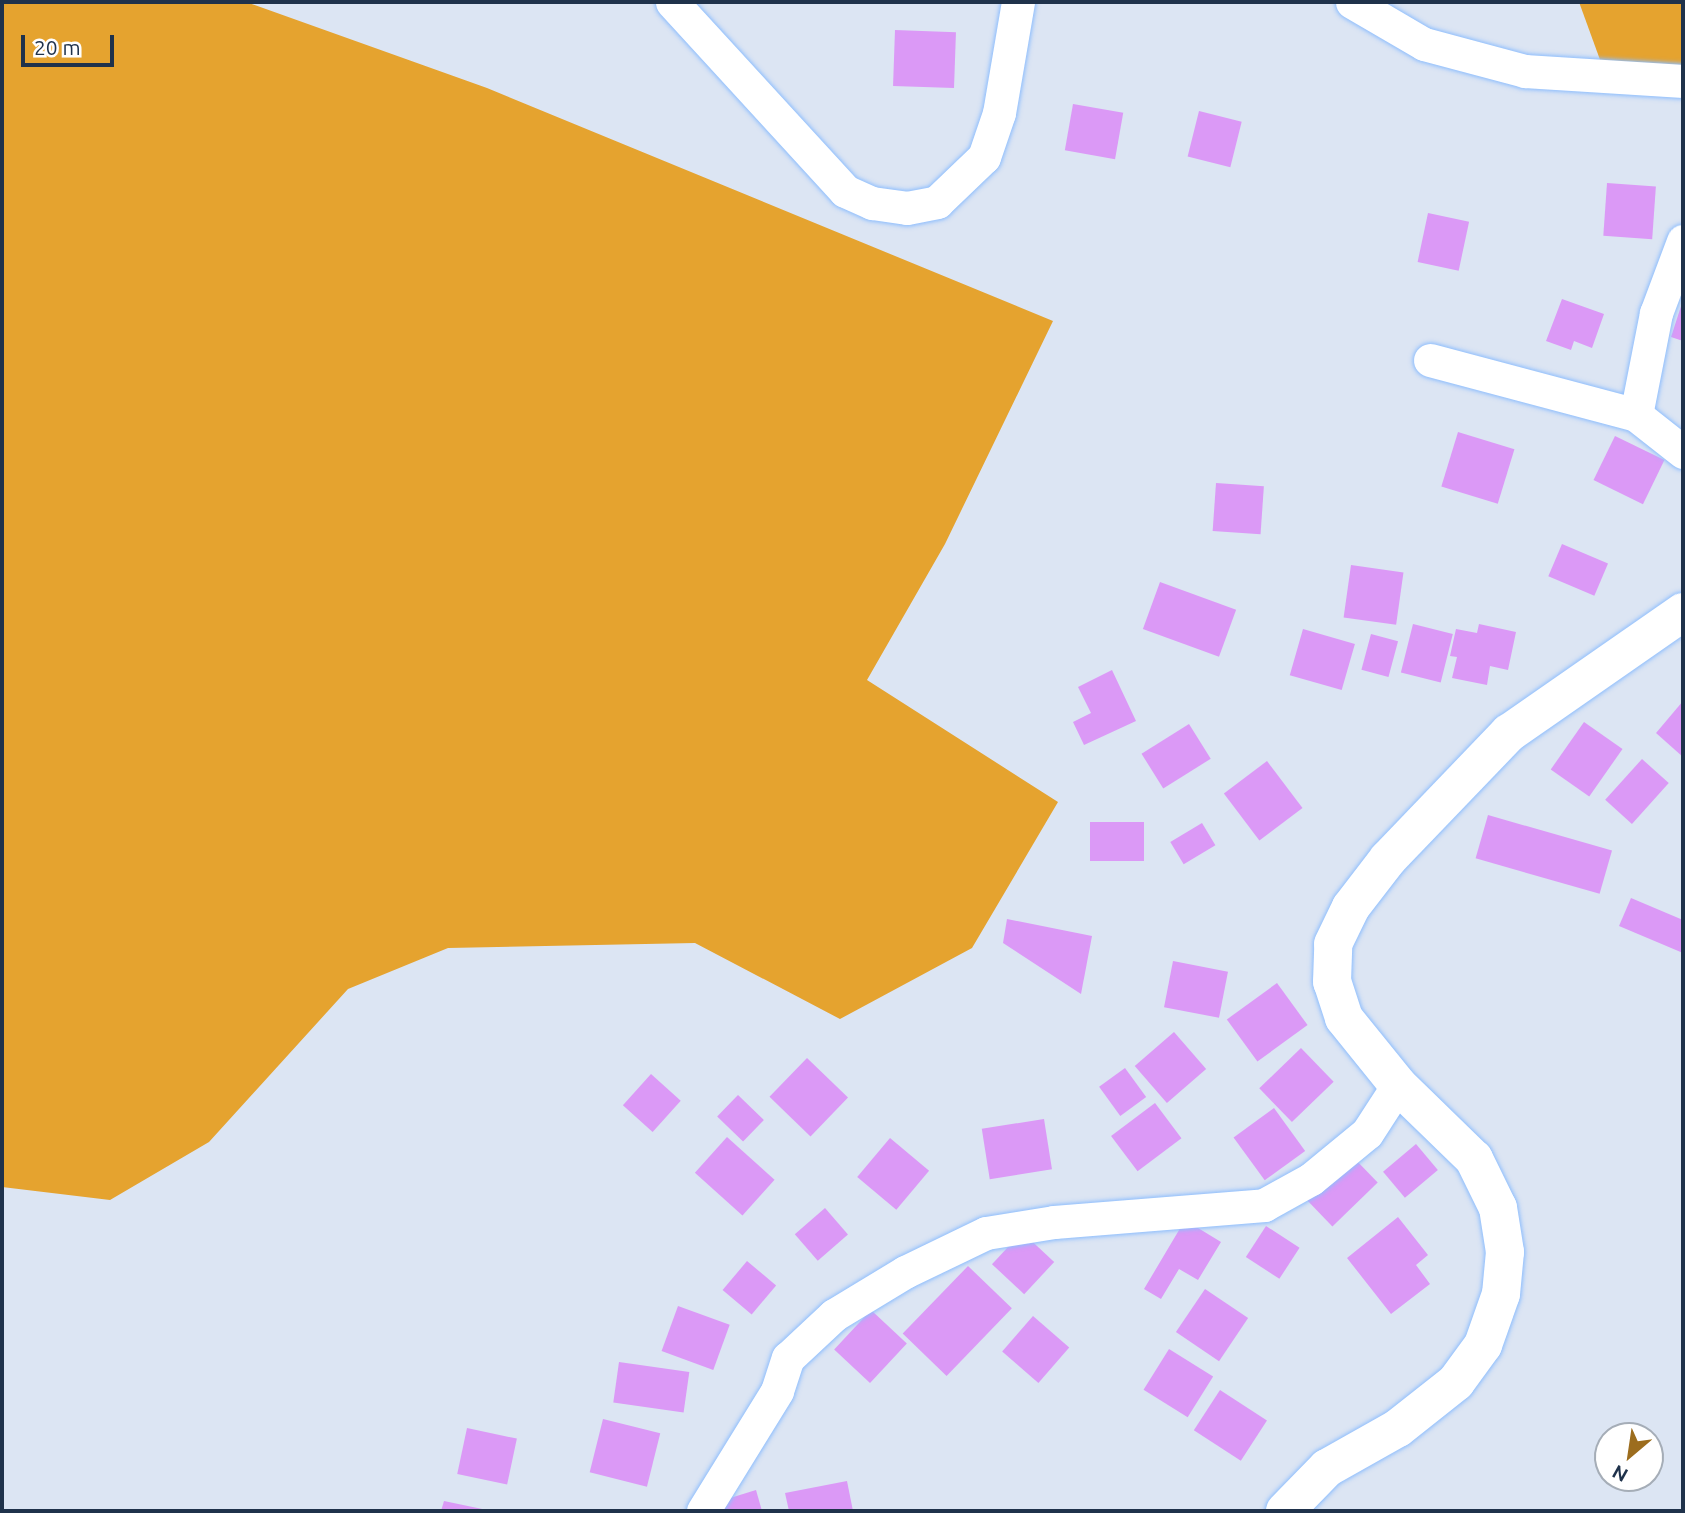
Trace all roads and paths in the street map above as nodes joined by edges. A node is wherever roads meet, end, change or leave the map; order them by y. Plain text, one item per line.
1 (1018, 2) edge
2 (1352, 2) edge
3 (686, 7) edge
4 (1683, 81) edge
5 (1683, 241) edge
6 (1430, 360) dead end
7 (1636, 415) junction
8 (1683, 452) edge
9 (1683, 612) edge
10 (1398, 1085) junction
11 (703, 1511) edge
12 (1285, 1511) edge

1 - 3 street
2 - 4 street
5 - 7 street
6 - 7 street
7 - 8 street
9 - 10 main road
10 - 11 street
10 - 12 main road

